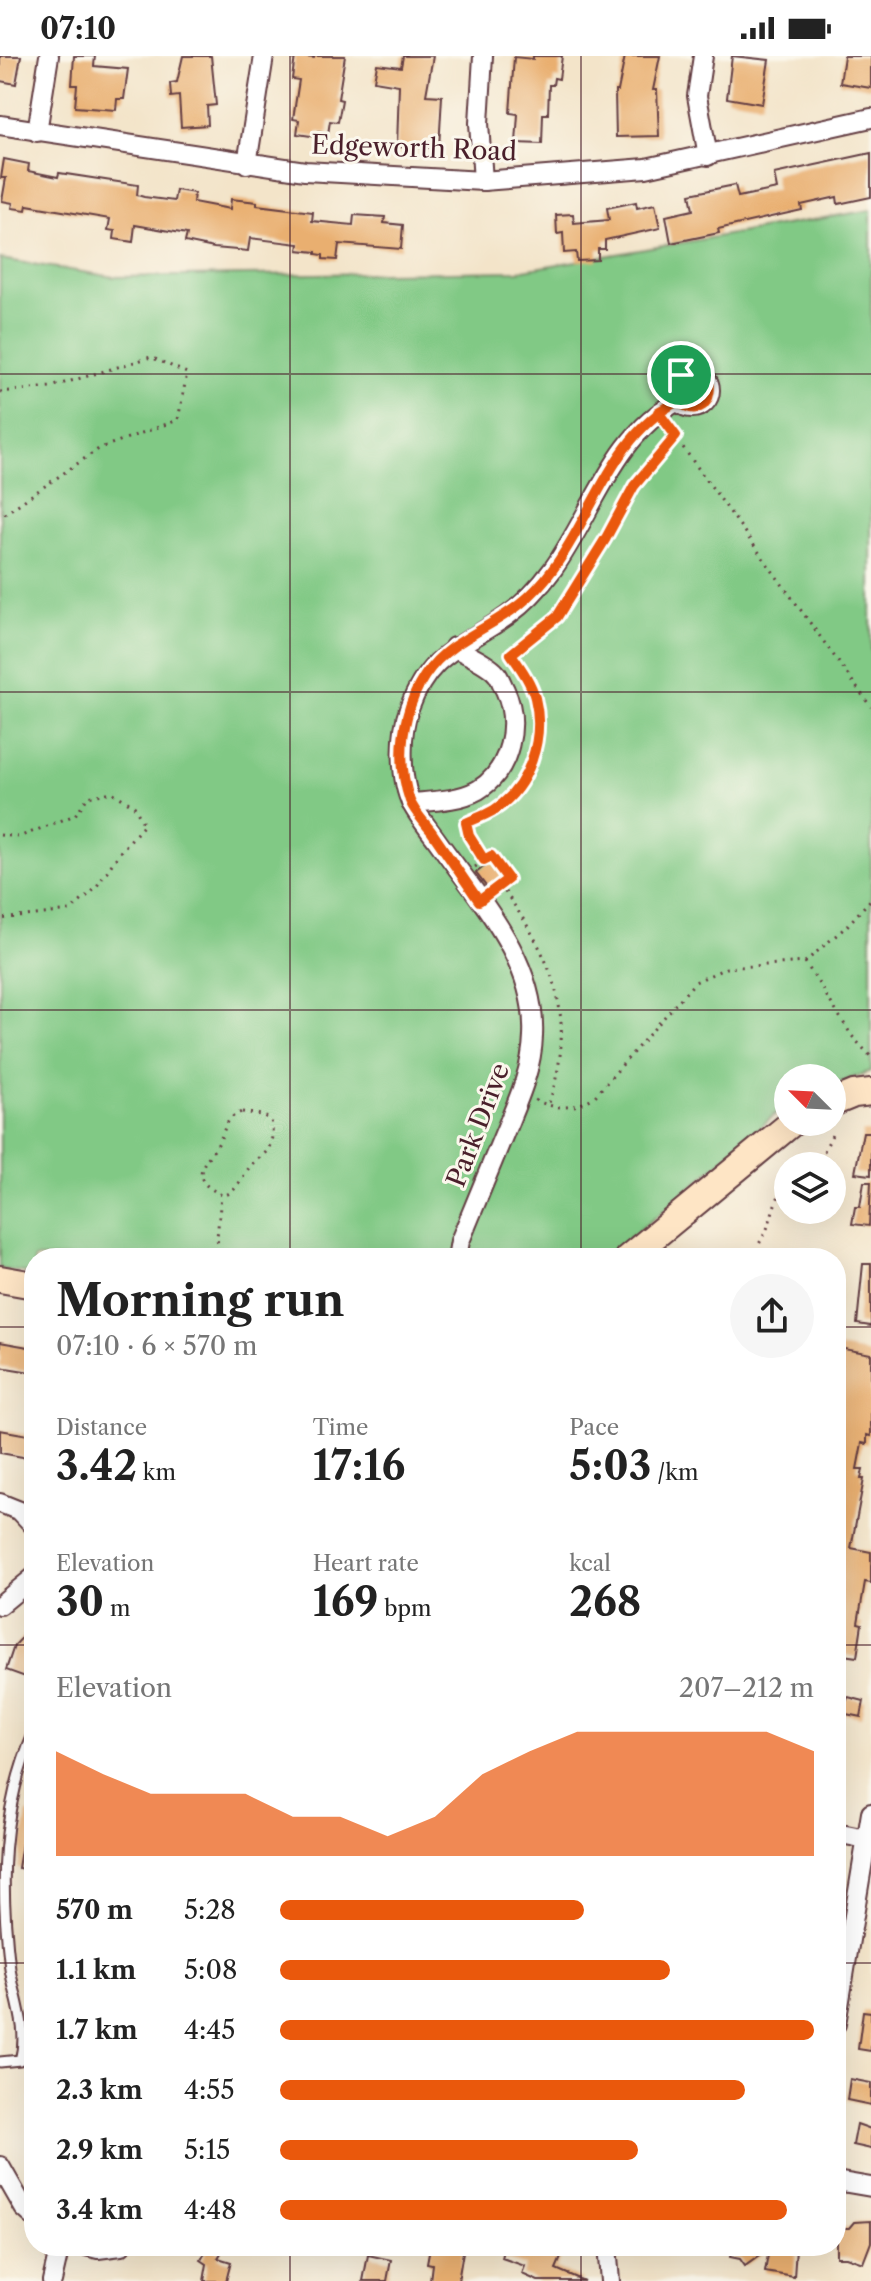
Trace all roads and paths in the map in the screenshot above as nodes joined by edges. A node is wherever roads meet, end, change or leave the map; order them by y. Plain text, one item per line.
1 (49, 56) edge
2 (264, 56) edge
3 (483, 56) edge
4 (703, 56) edge
5 (871, 118) edge
6 (0, 125) edge
7 (37, 132) junction
8 (708, 156) junction
9 (247, 164) junction
10 (483, 181) junction
11 (0, 392) edge
12 (678, 401) dead end
13 (658, 412) junction
14 (676, 436) junction
15 (0, 517) edge
16 (454, 647) junction
17 (871, 707) edge
18 (411, 803) junction
19 (0, 835) edge
20 (484, 860) junction
21 (462, 876) junction
22 (871, 899) edge
23 (479, 901) junction
24 (0, 919) edge
25 (805, 962) junction
26 (871, 1057) edge
27 (871, 1092) edge
28 (520, 1094) junction
29 (846, 1097) edge
30 (776, 1136) edge
31 (221, 1195) junction
32 (774, 1205) edge
33 (218, 1248) edge
34 (459, 1248) edge
35 (640, 1248) edge
36 (758, 1248) edge
37 (0, 1279) edge
38 (24, 1283) edge
39 (0, 1503) edge
40 (24, 1515) edge
41 (24, 1585) edge
42 (0, 1605) edge
43 (24, 1758) edge
44 (871, 1813) edge
45 (846, 1835) edge
46 (869, 1840) edge
47 (846, 1968) edge
48 (0, 2062) edge
49 (0, 2166) edge
50 (846, 2183) edge
51 (871, 2187) edge
52 (24, 2208) edge
53 (58, 2256) edge
54 (608, 2256) edge
55 (52, 2281) edge
56 (610, 2281) edge

1 - 7 street
2 - 9 street
3 - 10 street
4 - 8 street
5 - 8 street, Edgeworth Road
6 - 7 street, Edgeworth Road
7 - 9 street, Edgeworth Road
8 - 10 street, Edgeworth Road
9 - 10 street, Edgeworth Road
11 - 15 path
12 - 13 street, Park Drive
13 - 14 path
13 - 16 street, Park Drive
14 - 17 path
14 - 20 path
16 - 18 street, Park Drive
16 - 18 street
18 - 21 street, Park Drive
19 - 24 path
20 - 21 path
20 - 23 path
21 - 23 street, Park Drive
22 - 25 path
23 - 28 street, Park Drive
25 - 26 path
25 - 28 path
27 - 29 street
28 - 34 street, Park Drive
30 - 35 street
31 - 31 path
31 - 33 path
32 - 36 path
37 - 38 street
39 - 40 street
41 - 42 street
43 - 48 lane
44 - 46 street
45 - 46 street
46 - 47 street
49 - 52 street
50 - 51 street
53 - 55 street
54 - 56 street

